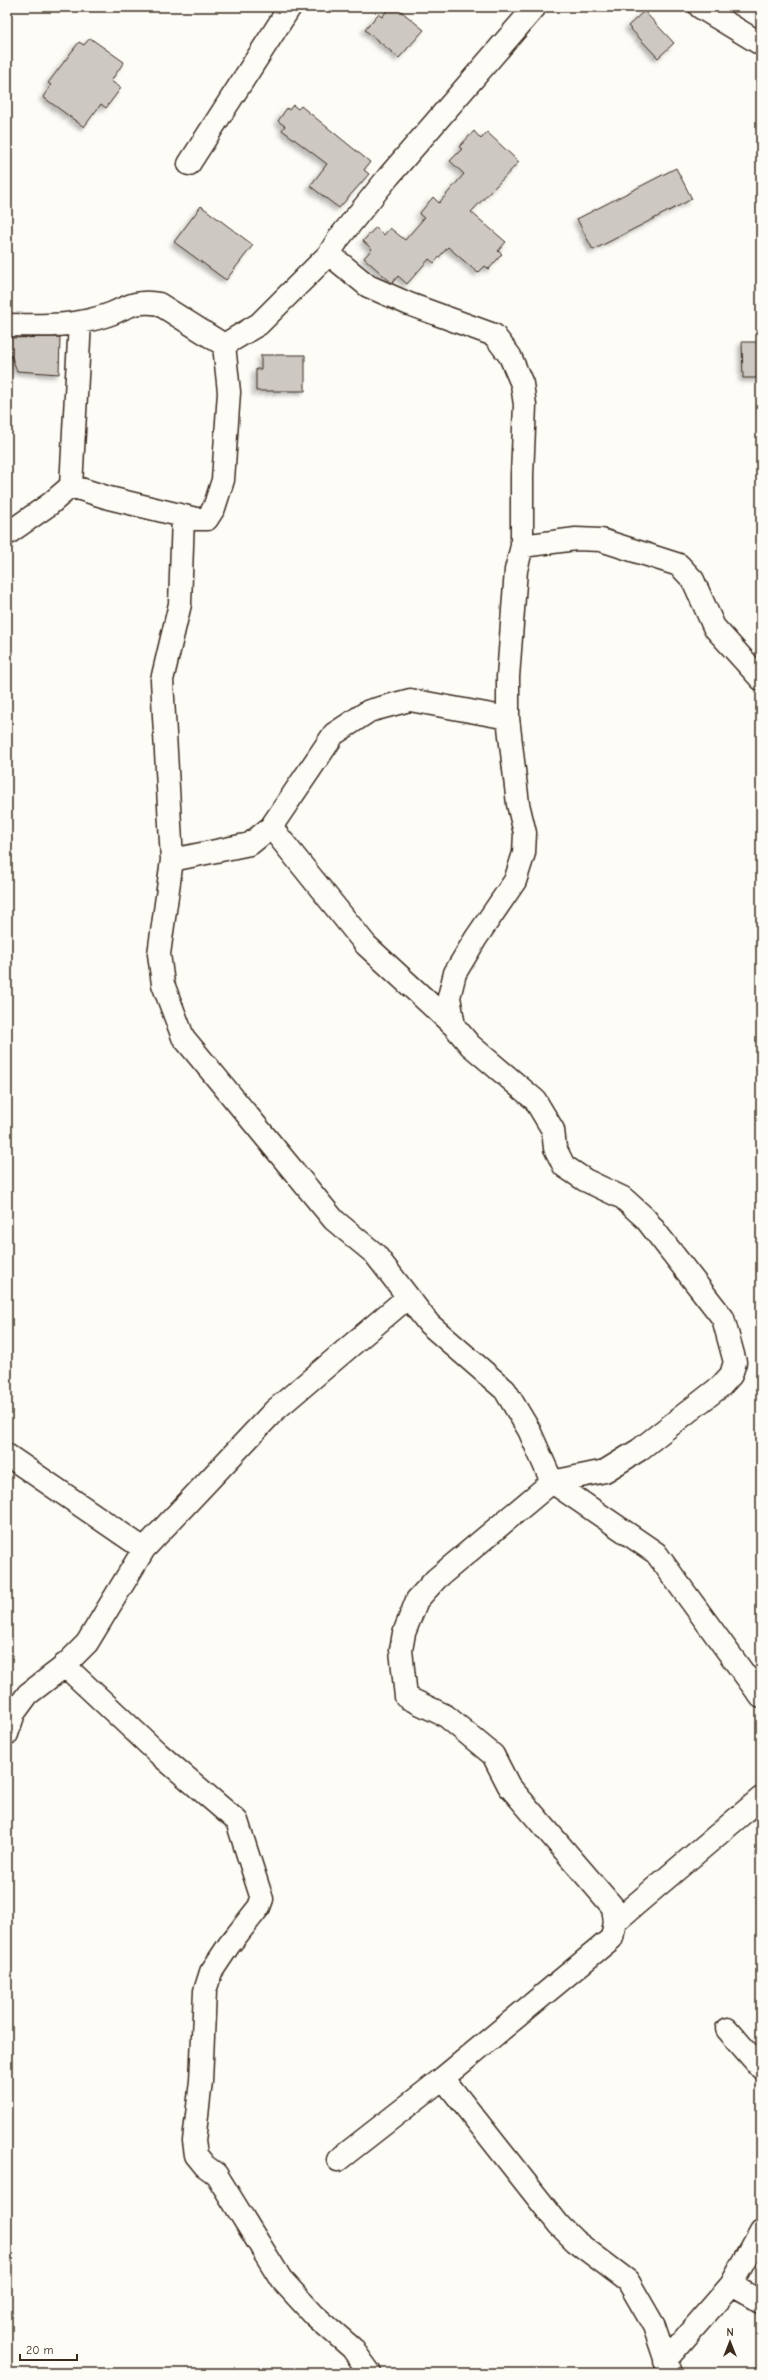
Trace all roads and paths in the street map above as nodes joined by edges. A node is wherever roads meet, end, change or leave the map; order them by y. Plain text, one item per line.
1 (290, 7) edge
2 (535, 7) edge
3 (700, 7) edge
4 (761, 44) edge
5 (189, 164) dead end
6 (329, 254) junction
7 (80, 322) junction
8 (7, 325) edge
9 (224, 345) junction
10 (71, 486) junction
11 (183, 516) junction
12 (7, 534) edge
13 (522, 546) junction
14 (761, 679) edge
15 (508, 718) junction
16 (271, 828) junction
17 (172, 860) junction
18 (454, 1026) junction
19 (408, 1297) junction
20 (7, 1455) edge
21 (552, 1482) junction
22 (144, 1549) junction
23 (64, 1666) junction
24 (761, 1697) edge
25 (7, 1734) edge
26 (761, 1798) edge
27 (615, 1922) junction
28 (727, 2028) dead end
29 (761, 2068) edge
30 (443, 2078) junction
31 (338, 2160) dead end
32 (761, 2231) edge
33 (731, 2285) junction
34 (761, 2302) edge
35 (667, 2367) edge
36 (370, 2373) edge

1 - 5 street
2 - 6 street
3 - 4 street
6 - 9 street
6 - 13 street
7 - 8 street
7 - 9 street
7 - 10 street
9 - 11 street
10 - 11 street
10 - 12 street
11 - 17 street
13 - 14 street
13 - 15 street
15 - 16 street
15 - 18 street
16 - 17 street
16 - 18 street
17 - 19 street
18 - 21 street
19 - 21 street
19 - 22 street
20 - 22 street
21 - 24 street
21 - 27 street
22 - 23 street
23 - 25 street
23 - 36 street
26 - 27 street
27 - 30 street
28 - 29 street
30 - 31 street
30 - 35 street
32 - 33 street
33 - 34 street
33 - 35 street

